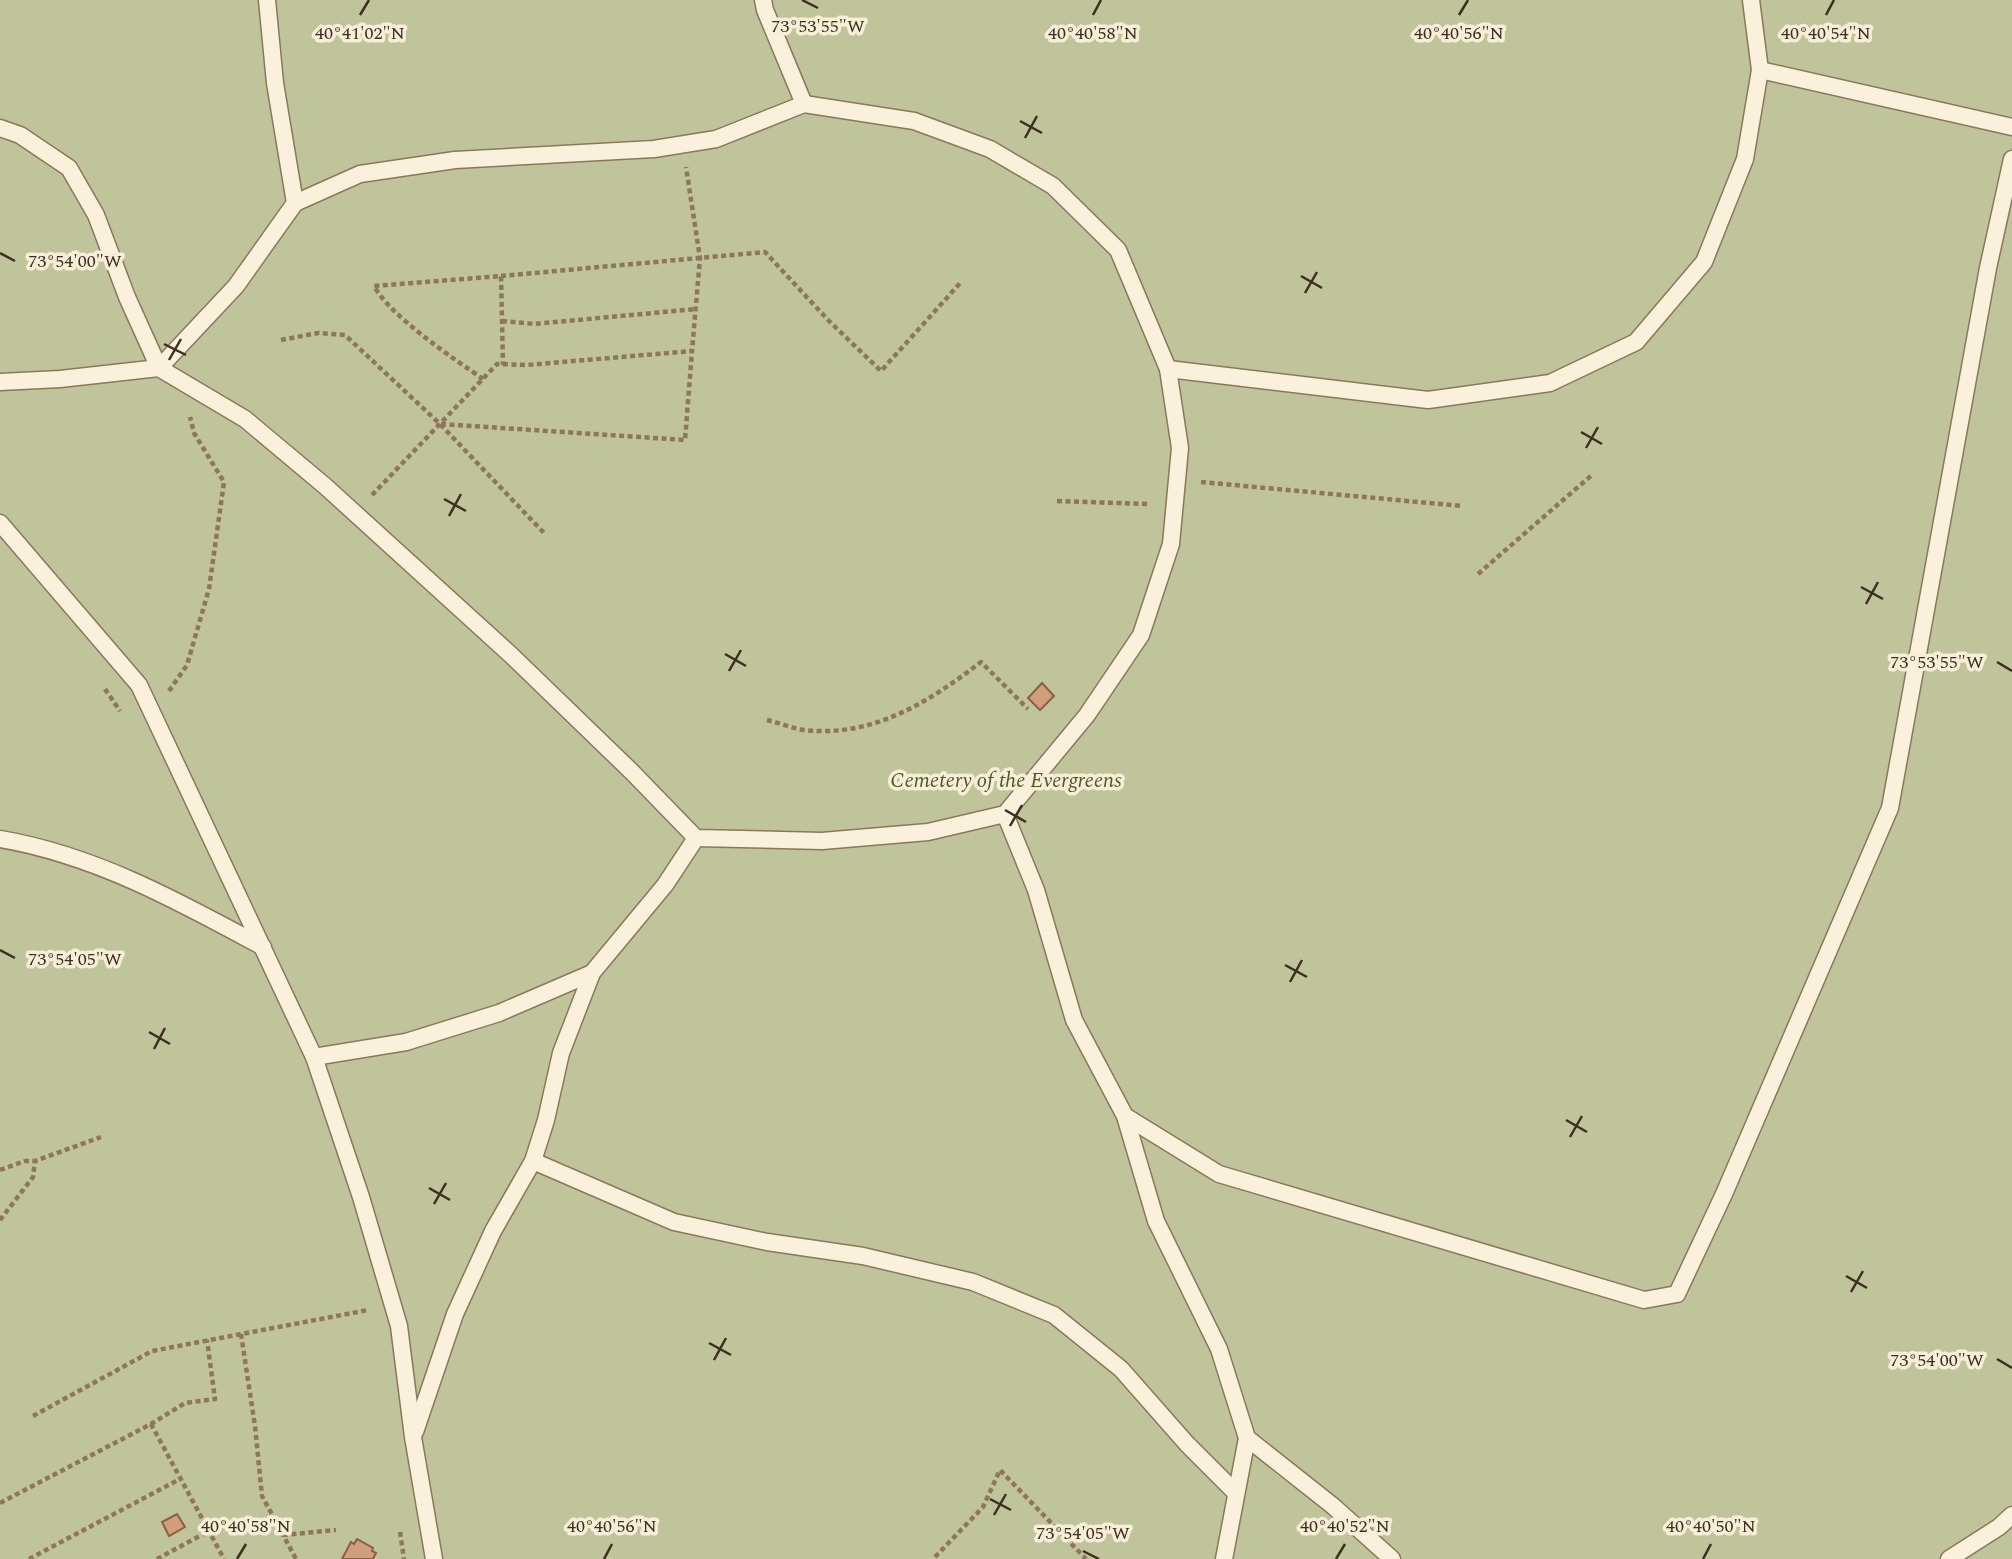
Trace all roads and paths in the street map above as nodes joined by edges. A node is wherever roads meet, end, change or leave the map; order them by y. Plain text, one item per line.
1 (267, 0) edge
2 (763, 0) edge
3 (1751, 0) edge
4 (1760, 70) junction
5 (804, 104) junction
6 (2012, 127) edge
7 (0, 128) edge
8 (682, 145) junction
9 (2012, 159) edge
10 (295, 202) junction
11 (700, 258) junction
12 (501, 276) junction
13 (962, 281) dead end
14 (696, 309) junction
15 (502, 321) junction
16 (281, 340) dead end
17 (692, 351) junction
18 (503, 365) junction
19 (159, 368) junction
20 (1168, 369) junction
21 (483, 379) junction
22 (180, 381) junction
23 (0, 382) edge
24 (440, 424) junction
25 (1592, 474) dead end
26 (1177, 479) junction
27 (1057, 501) dead end
28 (1175, 505) junction
29 (1462, 506) dead end
30 (355, 514) junction
31 (0, 523) edge
32 (545, 534) dead end
33 (1478, 574) dead end
34 (103, 686) dead end
35 (1028, 709) dead end
36 (153, 714) junction
37 (127, 719) dead end
38 (767, 719) dead end
39 (1005, 814) junction
40 (696, 838) junction
41 (0, 839) edge
42 (263, 947) junction
43 (592, 973) junction
44 (314, 1057) junction
45 (1125, 1116) junction
46 (101, 1137) dead end
47 (35, 1161) junction
48 (533, 1161) junction
49 (0, 1170) edge
50 (0, 1220) edge
51 (393, 1305) junction
52 (241, 1334) junction
53 (207, 1340) junction
54 (33, 1416) dead end
55 (151, 1424) junction
56 (413, 1437) junction
57 (1247, 1438) junction
58 (180, 1479) junction
59 (1236, 1493) junction
60 (0, 1503) edge
61 (2012, 1515) edge
62 (336, 1530) dead end
63 (209, 1531) junction
64 (282, 1535) junction
65 (935, 1558) edge
66 (29, 1559) edge
67 (157, 1559) edge
68 (224, 1559) edge
69 (296, 1559) edge
70 (435, 1559) edge
71 (1086, 1559) edge
72 (1224, 1559) edge
73 (1392, 1559) edge
74 (1949, 1559) edge

1 - 10 lane
2 - 5 lane
3 - 4 lane
4 - 6 lane
4 - 20 lane
5 - 8 lane
5 - 20 lane
7 - 19 lane
8 - 10 lane
8 - 11 path
9 - 45 lane
10 - 19 lane
11 - 12 path
11 - 13 path
11 - 14 path
12 - 15 path
12 - 21 path
14 - 15 path
14 - 17 path
15 - 18 path
16 - 24 path
17 - 18 path
17 - 24 path
18 - 21 path
19 - 22 lane
19 - 23 lane
20 - 26 lane
21 - 24 path
22 - 30 lane
22 - 36 path
24 - 30 path
24 - 32 path
25 - 33 path
26 - 28 lane
26 - 29 path
27 - 28 path
28 - 39 lane
30 - 40 lane
31 - 36 lane
34 - 37 path
35 - 38 path
36 - 42 lane
39 - 40 lane
39 - 45 lane
40 - 43 lane
41 - 42 lane
42 - 44 lane
43 - 44 lane
43 - 48 lane
44 - 51 lane
45 - 57 lane
46 - 47 path
47 - 49 path
47 - 50 path
48 - 56 lane
48 - 59 lane
51 - 52 path
51 - 56 lane
52 - 53 path
52 - 64 path
53 - 54 path
53 - 55 path
55 - 58 path
55 - 60 path
56 - 70 lane
57 - 59 lane
57 - 73 lane
58 - 63 path
58 - 66 path
59 - 72 lane
61 - 74 lane
62 - 64 path
63 - 67 path
63 - 68 path
64 - 69 path
65 - 71 path

